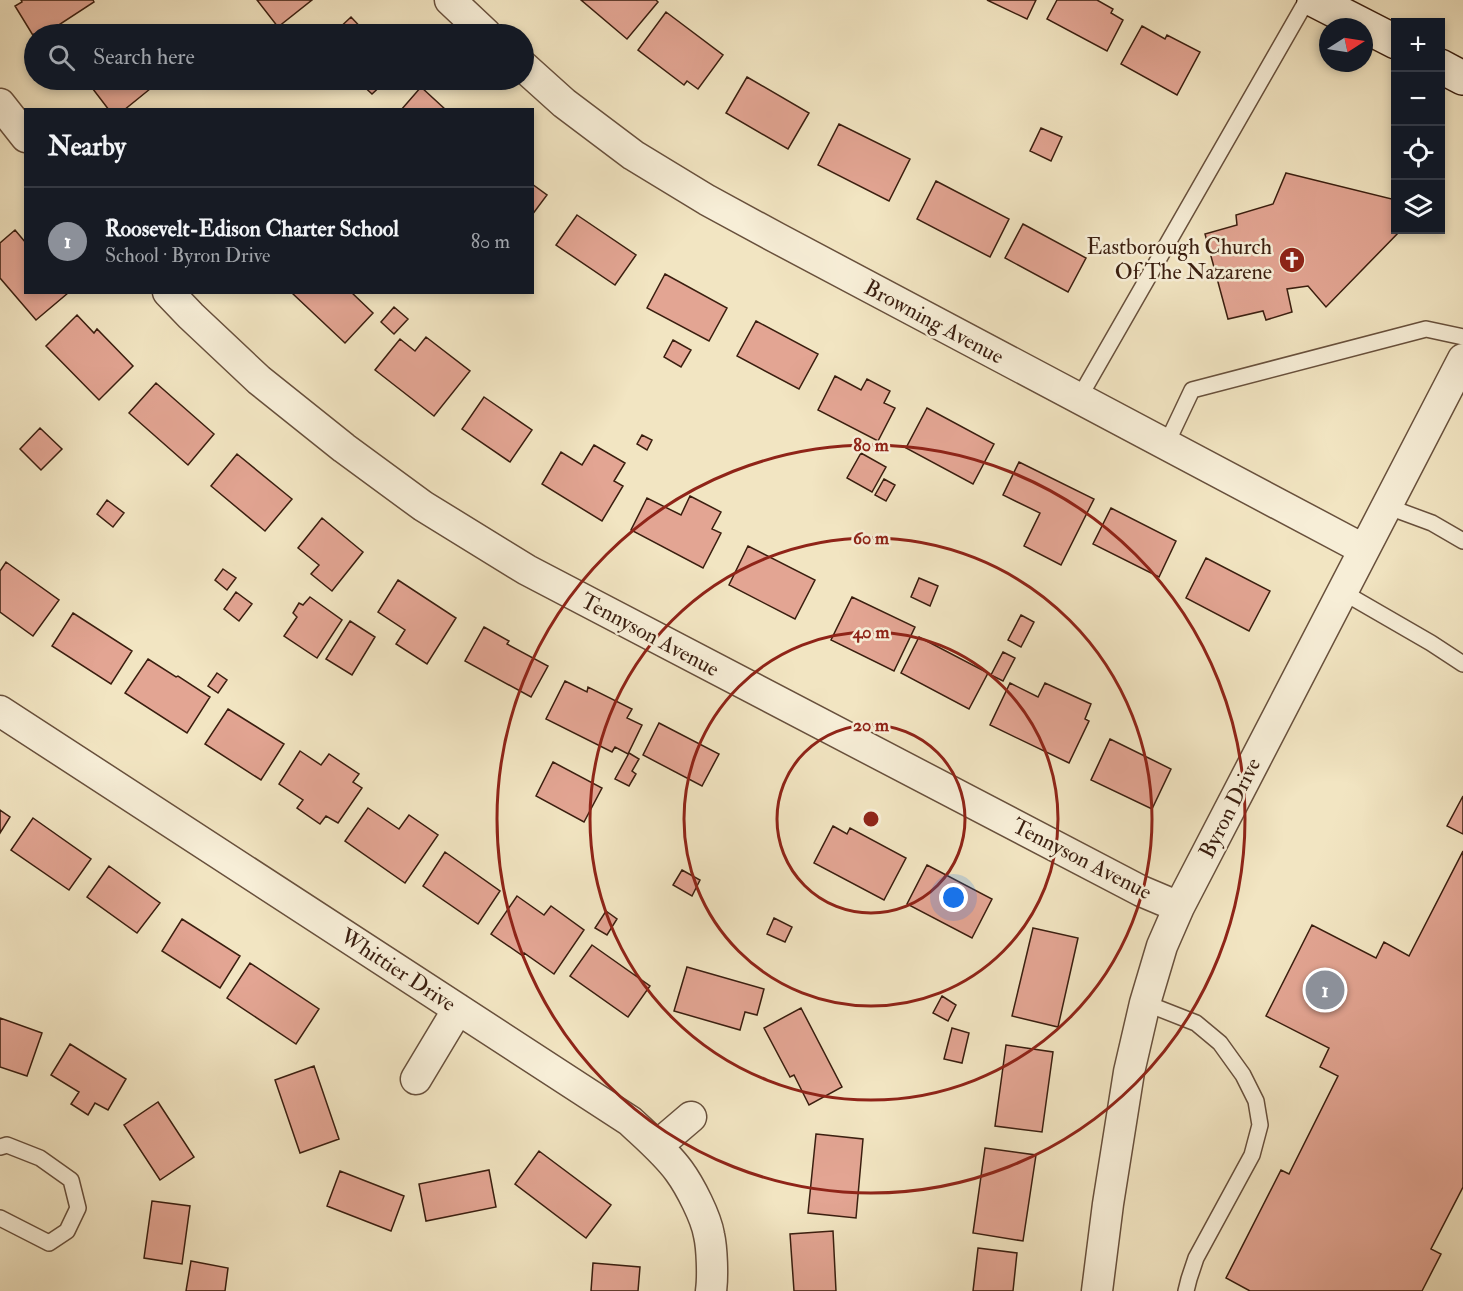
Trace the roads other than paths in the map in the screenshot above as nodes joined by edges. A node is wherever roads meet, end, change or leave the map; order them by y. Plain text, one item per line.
1 (450, 0) edge
2 (1307, 0) edge
3 (1314, 0) edge
4 (475, 24) edge
5 (1391, 40) edge
6 (1445, 69) edge
7 (534, 76) edge
8 (1463, 78) edge
9 (0, 104) edge
10 (24, 134) edge
11 (170, 294) edge
12 (1463, 336) edge
13 (1463, 358) edge
14 (1079, 398) junction
15 (1166, 445) junction
16 (1386, 506) junction
17 (1463, 541) edge
18 (1363, 549) junction
19 (1341, 591) junction
20 (1463, 664) edge
21 (0, 711) edge
22 (1179, 907) junction
23 (1145, 1003) junction
24 (458, 1009) junction
25 (416, 1079) dead end
26 (692, 1117) dead end
27 (657, 1146) junction
28 (0, 1147) edge
29 (0, 1218) edge
30 (711, 1291) edge
31 (1097, 1291) edge
32 (1186, 1291) edge

1 - 4 street
2 - 14 lane
3 - 5 main road
6 - 8 main road
7 - 14 street, Browning Avenue
9 - 10 street
11 - 22 street, Tennyson Avenue
12 - 15 lane
13 - 16 street, Byron Drive
14 - 15 street, Browning Avenue
15 - 18 street, Browning Avenue
16 - 17 lane
16 - 18 street, Byron Drive
18 - 19 street, Byron Drive
19 - 20 lane
19 - 22 street, Byron Drive
21 - 24 street, Whittier Drive
22 - 23 street, Byron Drive
23 - 31 street, Byron Drive
23 - 32 lane
24 - 25 street
24 - 27 street, Whittier Drive
26 - 27 street
27 - 30 street, Whittier Drive
28 - 29 lane

